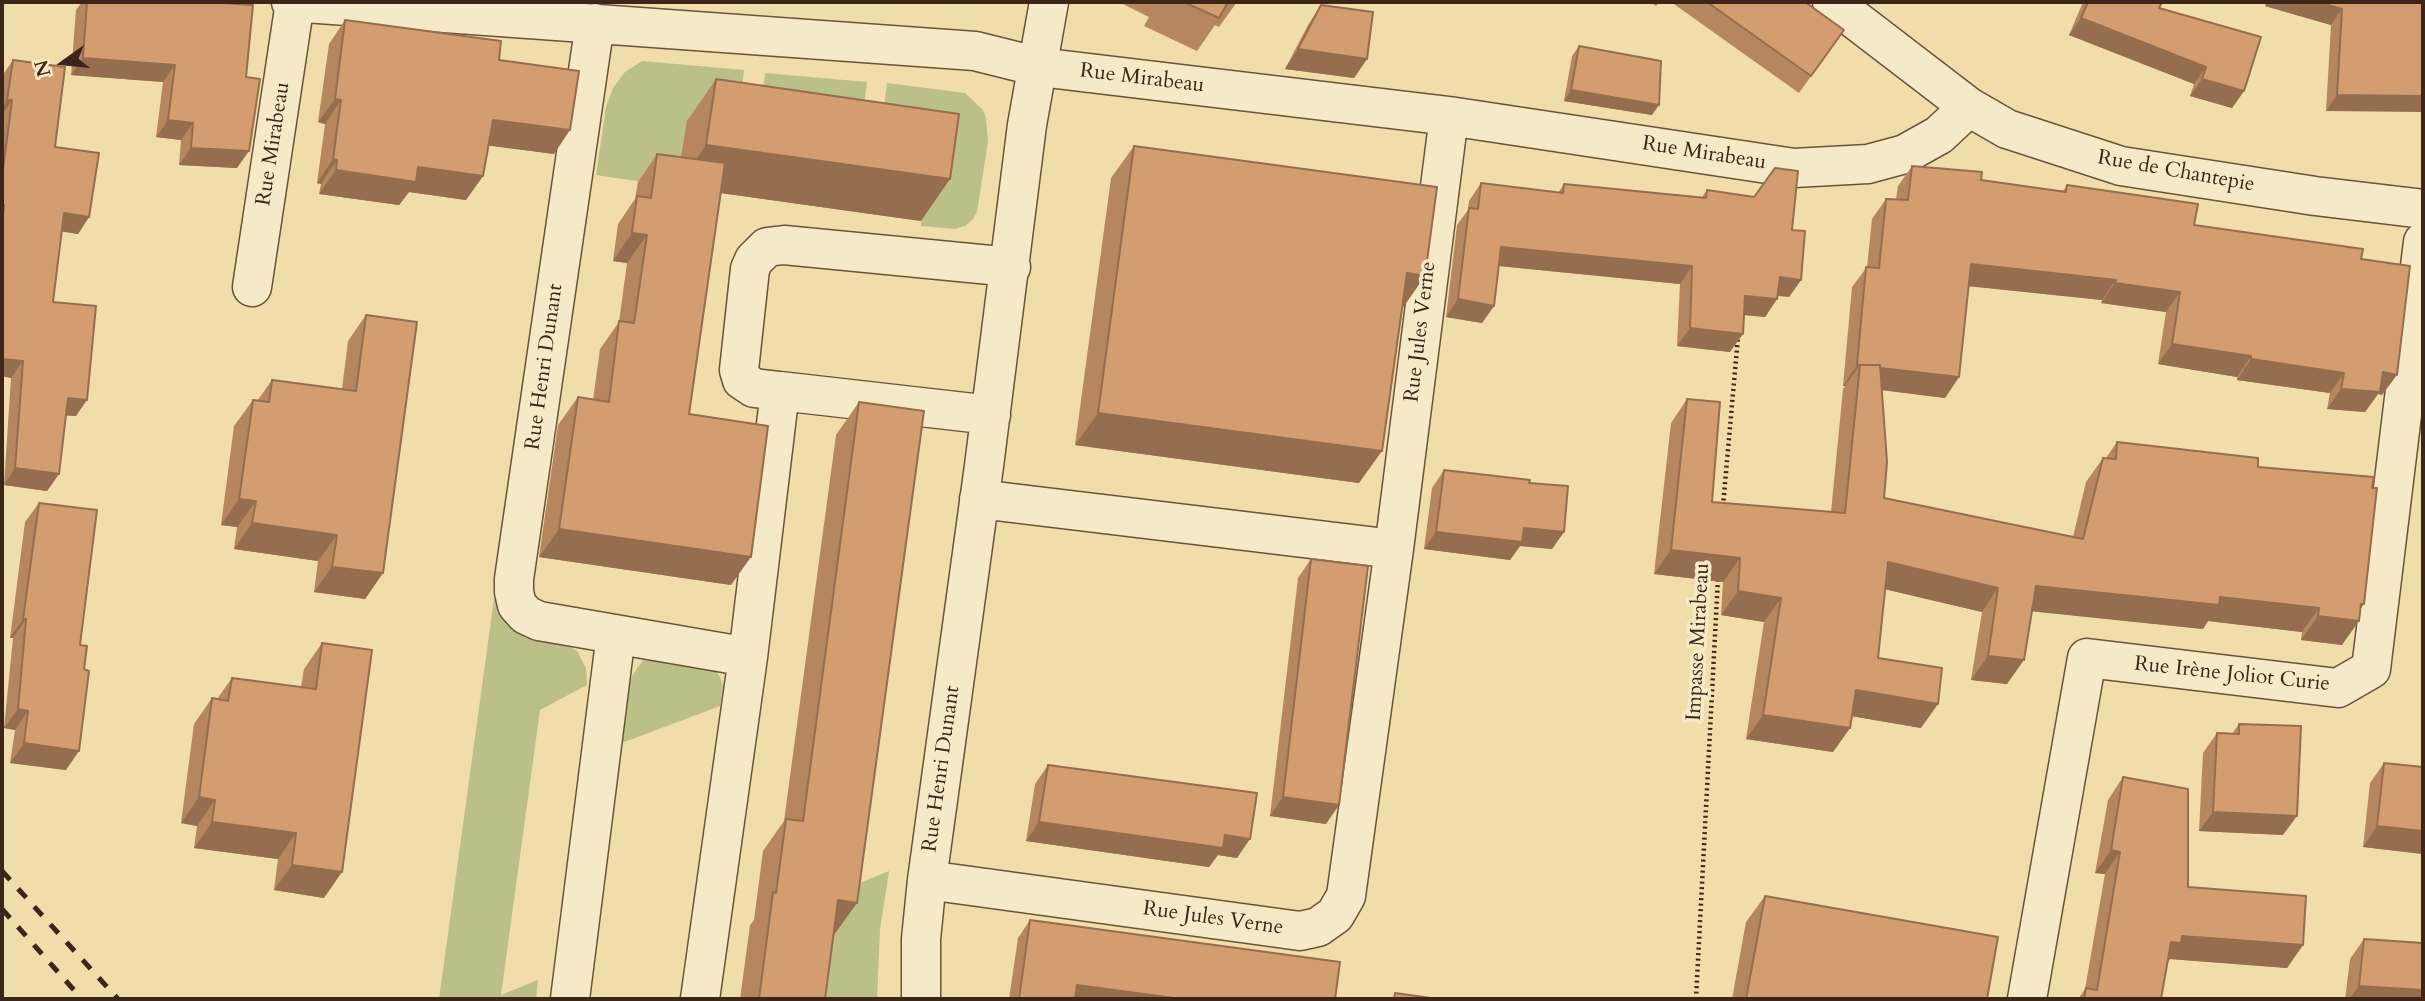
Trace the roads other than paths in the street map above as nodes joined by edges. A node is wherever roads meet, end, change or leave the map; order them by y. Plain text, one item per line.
1 (293, 2) edge
2 (1049, 2) edge
3 (1832, 2) edge
4 (482, 9) edge
5 (596, 23) junction
6 (1039, 67) junction
7 (1969, 107) junction
8 (1449, 116) junction
9 (2315, 196) junction
10 (2423, 209) edge
11 (2423, 229) edge
12 (2423, 242) edge
13 (1011, 267) junction
14 (253, 287) dead end
15 (780, 391) junction
16 (991, 415) junction
17 (979, 499) junction
18 (1394, 549) junction
19 (616, 635) junction
20 (748, 657) junction
21 (927, 880) junction
22 (570, 999) edge
23 (701, 999) edge
24 (921, 999) edge
25 (2027, 999) edge

1 - 4 street, Rue Mirabeau
1 - 14 street, Rue Mirabeau
2 - 6 street, Rue Henri Dunant
3 - 7 street, Rue de Chantepie
4 - 5 street, Rue Mirabeau
5 - 6 street, Rue Mirabeau
5 - 19 street, Rue Henri Dunant
6 - 8 street, Rue Mirabeau
6 - 13 street, Rue Henri Dunant
7 - 8 street, Rue Mirabeau
7 - 9 street, Rue de Chantepie
8 - 18 street, Rue Jules Verne
9 - 10 street, Rue de Chantepie
9 - 11 street, Rue de Chantepie
12 - 25 street, Rue Irène Joliot Curie
13 - 15 street
13 - 16 street, Rue Henri Dunant
15 - 16 street
15 - 20 street
16 - 17 street, Rue Henri Dunant
17 - 18 street
17 - 21 street, Rue Henri Dunant
18 - 21 street, Rue Jules Verne
19 - 20 street, Rue Henri Dunant
19 - 22 street
20 - 23 street
21 - 24 street, Rue Henri Dunant

